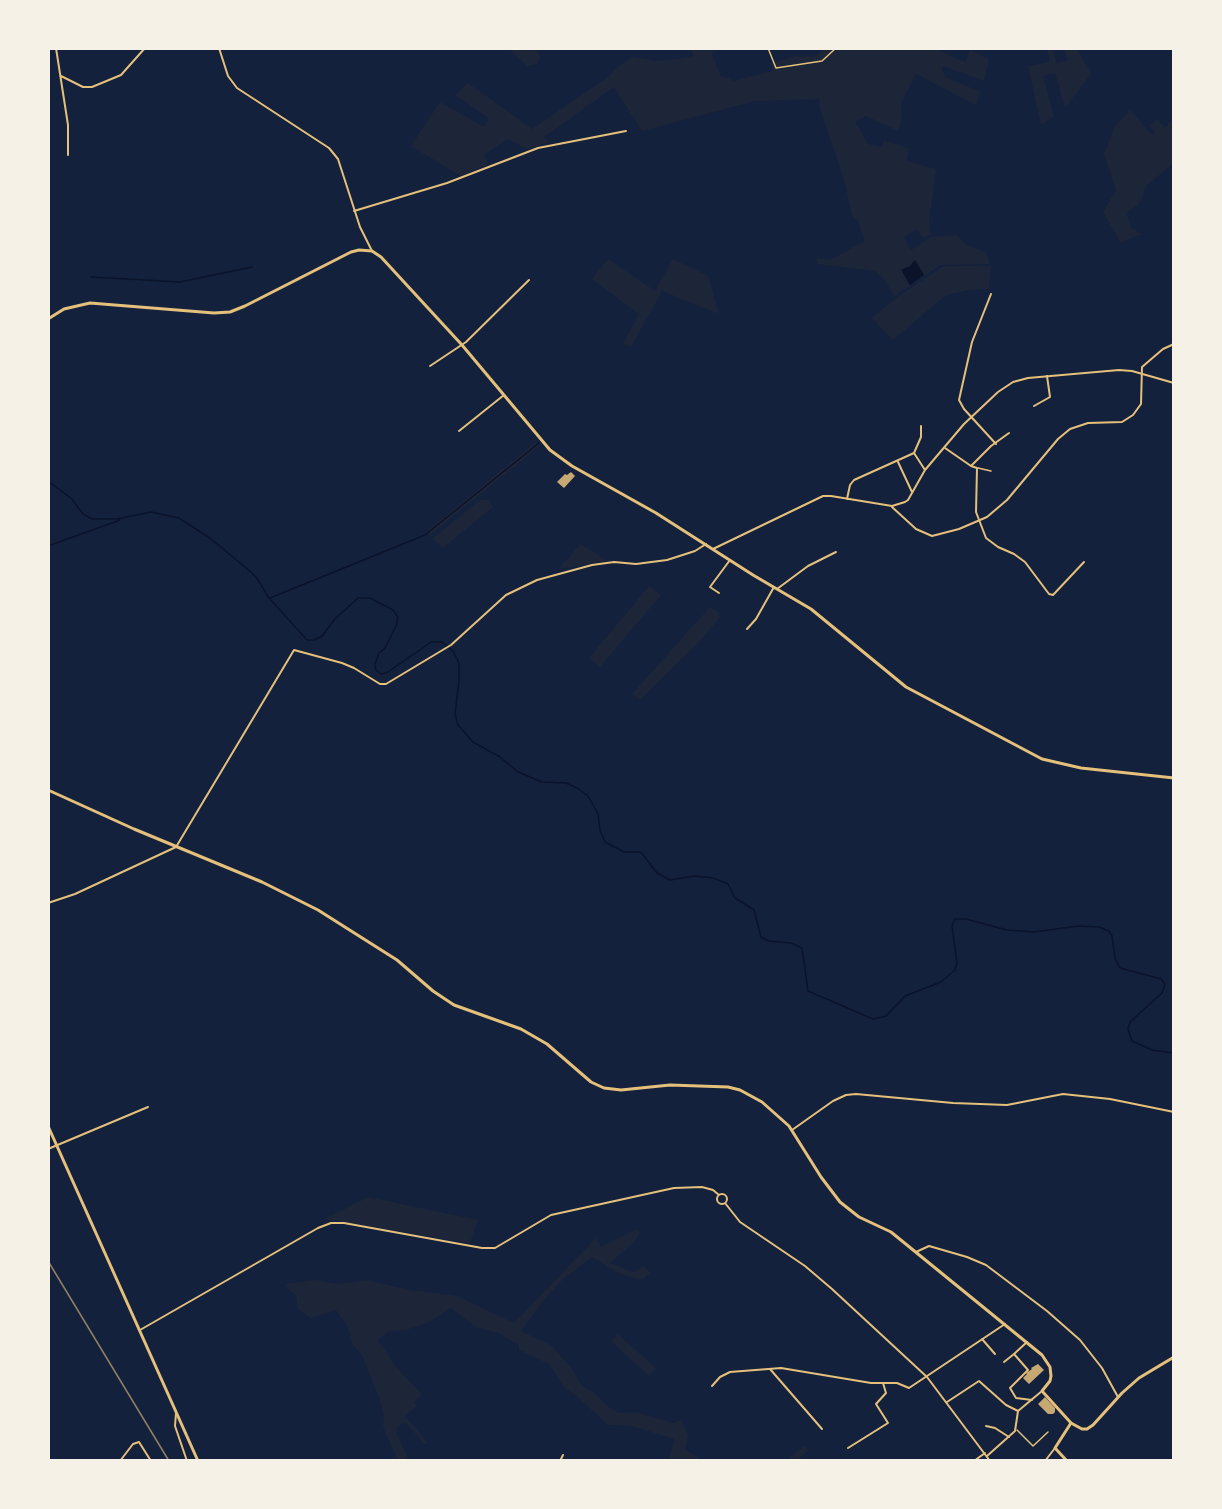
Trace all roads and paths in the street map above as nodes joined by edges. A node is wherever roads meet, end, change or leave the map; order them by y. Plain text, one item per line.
1 (56, 48) edge
2 (145, 48) edge
3 (219, 48) edge
4 (768, 48) edge
5 (836, 48) edge
6 (61, 76) junction
7 (626, 131) dead end
8 (68, 155) dead end
9 (354, 211) junction
10 (372, 251) junction
11 (529, 280) dead end
12 (991, 294) dead end
13 (48, 319) edge
14 (1174, 344) edge
15 (462, 345) junction
16 (430, 366) dead end
17 (1141, 374) junction
18 (1047, 376) junction
19 (1174, 382) edge
20 (504, 395) junction
21 (1034, 406) dead end
22 (971, 417) junction
23 (921, 426) dead end
24 (459, 431) dead end
25 (1010, 433) dead end
26 (996, 444) junction
27 (945, 447) junction
28 (914, 453) junction
29 (898, 461) junction
30 (971, 466) junction
31 (977, 468) junction
32 (925, 470) junction
33 (991, 471) dead end
34 (912, 492) junction
35 (848, 499) junction
36 (892, 506) junction
37 (979, 521) junction
38 (706, 544) junction
39 (713, 549) junction
40 (836, 552) dead end
41 (730, 560) junction
42 (1084, 562) dead end
43 (776, 588) junction
44 (719, 593) dead end
45 (747, 630) dead end
46 (1174, 778) edge
47 (48, 790) edge
48 (176, 847) junction
49 (48, 903) edge
50 (148, 1107) dead end
51 (1174, 1112) edge
52 (48, 1126) edge
53 (792, 1130) junction
54 (56, 1145) junction
55 (48, 1149) edge
56 (719, 1195) junction
57 (725, 1203) junction
58 (916, 1252) junction
59 (1005, 1324) junction
60 (138, 1331) junction
61 (982, 1339) junction
62 (1027, 1342) junction
63 (995, 1354) dead end
64 (1014, 1354) junction
65 (1174, 1357) edge
66 (1004, 1362) dead end
67 (770, 1369) junction
68 (927, 1377) junction
69 (883, 1383) junction
70 (712, 1386) dead end
71 (1042, 1391) junction
72 (1118, 1397) junction
73 (1032, 1400) junction
74 (947, 1402) junction
75 (1018, 1411) junction
76 (176, 1413) junction
77 (1071, 1423) junction
78 (986, 1426) dead end
79 (822, 1429) dead end
80 (1017, 1430) junction
81 (1048, 1432) dead end
82 (1009, 1437) junction
83 (848, 1448) dead end
84 (1055, 1448) junction
85 (986, 1454) junction
86 (563, 1455) dead end
87 (120, 1461) edge
88 (151, 1461) edge
89 (187, 1461) edge
90 (198, 1461) edge
91 (560, 1461) edge
92 (974, 1461) edge
93 (990, 1461) edge
94 (1045, 1461) edge
95 (1067, 1461) edge

1 - 6 street
2 - 6 street
3 - 9 street
4 - 5 path
6 - 8 street
7 - 9 street
9 - 10 street
10 - 13 main road
10 - 15 main road
11 - 15 street
12 - 22 street
14 - 17 street
15 - 16 street
15 - 20 main road
17 - 18 street
17 - 19 street
17 - 37 street
18 - 21 street
18 - 22 street
20 - 24 street
20 - 38 main road
22 - 26 street
22 - 27 street
23 - 28 street
25 - 26 street
26 - 30 street
27 - 30 street
27 - 32 street
28 - 29 street
28 - 32 street
29 - 34 street
29 - 35 street
30 - 31 street
31 - 33 lane
31 - 37 street
32 - 34 street
34 - 36 street
35 - 36 street
35 - 39 street
36 - 37 street
37 - 42 street
38 - 39 main road
38 - 48 street
39 - 41 main road
40 - 43 street
41 - 43 main road
41 - 44 street
43 - 45 street
43 - 46 main road
47 - 48 main road
48 - 49 street
48 - 53 main road
50 - 54 street
51 - 53 street
52 - 54 main road
53 - 58 main road
54 - 55 street
54 - 60 main road
56 - 57 street
56 - 57 street
56 - 60 street
57 - 68 street
58 - 59 main road
58 - 72 street
59 - 61 street
59 - 62 main road
60 - 76 main road
61 - 63 street
61 - 68 street
62 - 64 street
62 - 71 main road
64 - 66 street
64 - 73 street
65 - 72 main road
67 - 69 street
67 - 70 street
67 - 79 street
68 - 69 street
68 - 74 street
69 - 83 street
71 - 73 street
71 - 77 main road
72 - 77 main road
73 - 75 street
74 - 75 street
74 - 85 street
75 - 80 street
76 - 89 street
76 - 90 main road
77 - 84 main road
78 - 82 street
80 - 81 lane
80 - 82 street
82 - 85 street
84 - 94 street
84 - 95 main road
85 - 92 street
85 - 93 street
86 - 91 street
87 - 88 street

